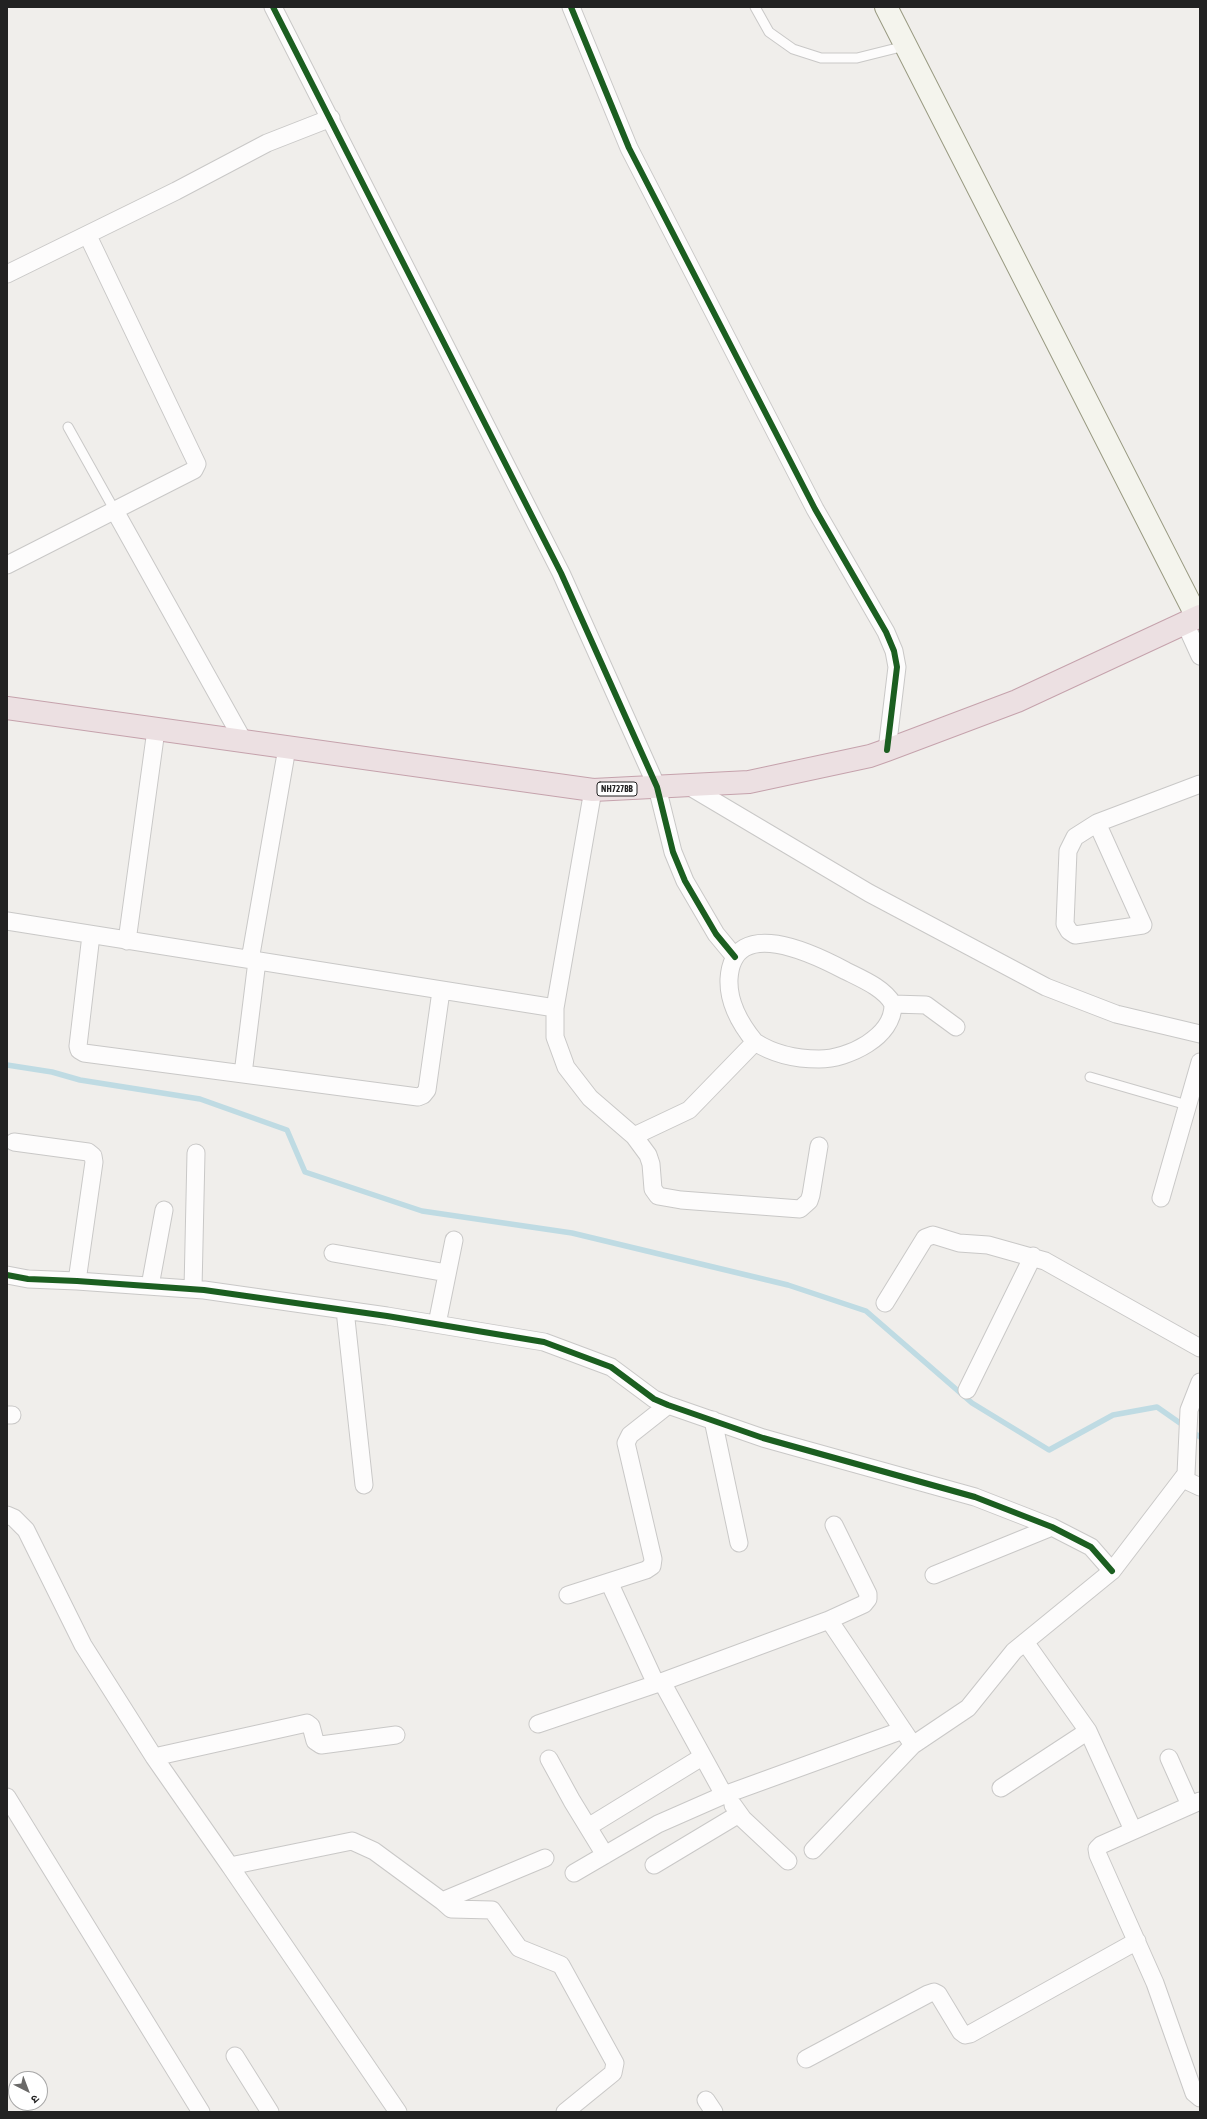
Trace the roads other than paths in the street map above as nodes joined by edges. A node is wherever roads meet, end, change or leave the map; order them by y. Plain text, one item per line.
1 (273, 7) edge
2 (571, 7) edge
3 (755, 7) edge
4 (886, 7) edge
5 (905, 46) junction
6 (331, 118) junction
7 (88, 236) junction
8 (7, 274) edge
9 (68, 427) dead end
10 (115, 511) junction
11 (7, 565) edge
12 (1194, 618) edge
13 (1200, 656) edge
14 (7, 708) edge
15 (156, 730) junction
16 (244, 742) junction
17 (287, 748) junction
18 (887, 750) junction
19 (1200, 784) edge
20 (687, 785) junction
21 (657, 787) junction
22 (593, 790) junction
23 (1097, 823) junction
24 (7, 922) edge
25 (91, 935) junction
26 (127, 941) junction
27 (735, 957) junction
28 (254, 961) junction
29 (442, 991) junction
30 (893, 1004) junction
31 (555, 1008) junction
32 (956, 1027) dead end
33 (1200, 1034) edge
34 (755, 1042) junction
35 (1200, 1062) edge
36 (243, 1074) junction
37 (1090, 1077) dead end
38 (1187, 1105) junction
39 (634, 1136) junction
40 (14, 1142) dead end
41 (819, 1146) dead end
42 (196, 1154) dead end
43 (1161, 1198) dead end
44 (164, 1210) dead end
45 (454, 1240) dead end
46 (333, 1253) dead end
47 (1033, 1256) junction
48 (447, 1273) junction
49 (7, 1275) edge
50 (77, 1281) junction
51 (150, 1286) junction
52 (193, 1289) junction
53 (885, 1303) dead end
54 (345, 1310) junction
55 (437, 1324) junction
56 (1200, 1348) edge
57 (1200, 1382) edge
58 (967, 1390) dead end
59 (668, 1405) junction
60 (713, 1420) junction
61 (1184, 1477) junction
62 (364, 1485) dead end
63 (1200, 1487) edge
64 (7, 1515) edge
65 (834, 1525) dead end
66 (1052, 1527) junction
67 (739, 1543) dead end
68 (1112, 1571) junction
69 (934, 1575) dead end
70 (609, 1582) junction
71 (568, 1595) dead end
72 (829, 1620) junction
73 (1025, 1642) junction
74 (659, 1683) junction
75 (538, 1724) dead end
76 (903, 1730) junction
77 (1088, 1731) junction
78 (396, 1735) dead end
79 (913, 1745) junction
80 (154, 1756) junction
81 (702, 1757) junction
82 (1169, 1758) dead end
83 (549, 1759) dead end
84 (1001, 1788) dead end
85 (725, 1795) junction
86 (7, 1797) edge
87 (1195, 1803) edge
88 (739, 1814) junction
89 (588, 1827) junction
90 (1133, 1830) junction
91 (813, 1850) dead end
92 (605, 1855) junction
93 (545, 1858) dead end
94 (788, 1861) dead end
95 (654, 1865) dead end
96 (230, 1866) junction
97 (574, 1873) dead end
98 (442, 1901) junction
99 (1137, 1941) junction
100 (235, 2056) dead end
101 (806, 2059) dead end
102 (1200, 2098) edge
103 (201, 2112) edge
104 (270, 2112) edge
105 (398, 2112) edge
106 (565, 2112) edge

1 - 6 street
2 - 18 street
3 - 5 lane
4 - 5 street
5 - 12 street
6 - 7 street
6 - 21 street
7 - 8 street
7 - 10 street
9 - 10 lane
10 - 11 street
10 - 16 street
12 - 13 street
12 - 18 highway, NH727BB
14 - 15 highway, NH727BB
15 - 16 highway, NH727BB
15 - 26 street
16 - 17 highway, NH727BB
17 - 22 highway, NH727BB
17 - 28 street
18 - 20 highway, NH727BB
19 - 23 street
20 - 21 highway, NH727BB
20 - 33 street
21 - 22 highway, NH727BB
21 - 27 street
22 - 31 street
23 - 23 street
24 - 25 street
25 - 26 street
25 - 36 street
26 - 28 street
27 - 30 street
27 - 34 street
28 - 29 street
28 - 36 street
29 - 31 street
29 - 36 street
30 - 32 street
30 - 34 street
31 - 39 street
34 - 39 street
35 - 38 street
37 - 38 lane
38 - 43 street
39 - 41 street
40 - 50 street
42 - 52 street
44 - 51 street
45 - 48 street
46 - 48 street
47 - 53 street
47 - 56 street
47 - 58 street
48 - 55 street
49 - 50 street
50 - 51 street
51 - 52 street
52 - 54 street
54 - 55 street
54 - 62 street
55 - 59 street
57 - 61 street
59 - 60 street
59 - 70 street
60 - 66 street
60 - 67 street
61 - 63 street
61 - 68 street
64 - 80 street
65 - 72 street
66 - 68 street
66 - 69 street
68 - 73 street
70 - 71 street
70 - 74 street
72 - 74 street
72 - 76 street
73 - 77 street
73 - 79 street
74 - 75 street
74 - 81 street
76 - 79 street
76 - 85 street
77 - 84 street
77 - 90 street
78 - 80 street
79 - 91 street
80 - 96 street
81 - 85 street
81 - 89 street
82 - 87 street
83 - 89 street
85 - 88 street
85 - 92 street
86 - 103 street
87 - 90 street
88 - 94 street
88 - 95 street
89 - 92 street
90 - 99 street
92 - 97 street
93 - 98 street
96 - 98 street
96 - 105 street
98 - 106 street
99 - 101 street
99 - 102 street
100 - 104 street

